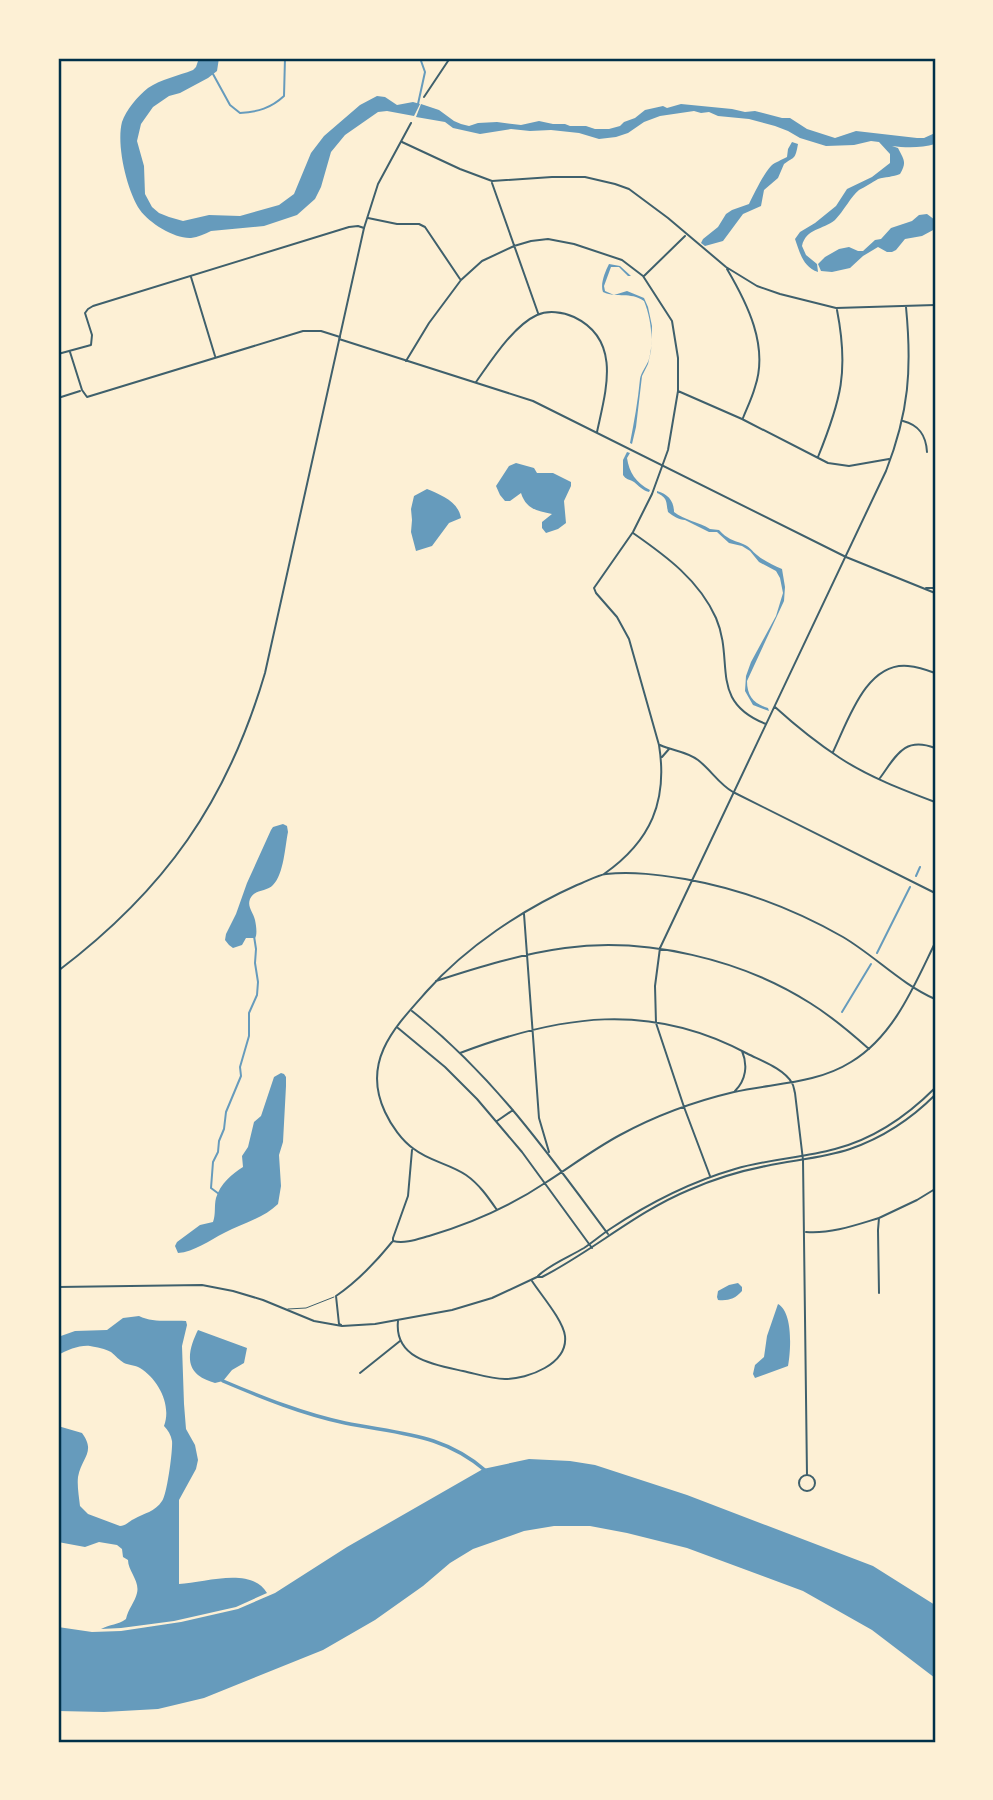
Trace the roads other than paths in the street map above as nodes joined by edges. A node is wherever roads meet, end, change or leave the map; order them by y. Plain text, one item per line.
1 (450, 58) edge
2 (424, 97) dead end
3 (411, 123) dead end
4 (401, 142) junction
5 (492, 181) junction
6 (367, 218) junction
7 (364, 228) junction
8 (687, 234) junction
9 (513, 246) junction
10 (726, 267) junction
11 (643, 276) junction
12 (191, 277) junction
13 (461, 280) junction
14 (935, 305) edge
15 (906, 307) junction
16 (836, 309) junction
17 (539, 314) junction
18 (339, 338) junction
19 (70, 351) junction
20 (58, 355) edge
21 (215, 357) junction
22 (406, 361) junction
23 (476, 383) junction
24 (82, 390) junction
25 (678, 391) junction
26 (58, 398) edge
27 (742, 419) junction
28 (902, 421) junction
29 (597, 433) junction
30 (927, 452) dead end
31 (818, 458) junction
32 (890, 459) junction
33 (663, 465) junction
34 (633, 532) junction
35 (846, 557) junction
36 (925, 588) junction
37 (935, 588) edge
38 (935, 593) edge
39 (935, 673) edge
40 (775, 706) junction
41 (766, 724) junction
42 (659, 745) junction
43 (935, 748) edge
44 (669, 749) junction
45 (833, 753) junction
46 (661, 758) junction
47 (879, 779) junction
48 (733, 792) junction
49 (935, 802) edge
50 (618, 864) junction
51 (622, 872) junction
52 (604, 874) junction
53 (691, 880) junction
54 (935, 892) edge
55 (524, 913) junction
56 (935, 943) edge
57 (660, 948) junction
58 (528, 954) junction
59 (58, 971) edge
60 (435, 982) junction
61 (913, 988) junction
62 (935, 999) edge
63 (410, 1010) junction
64 (656, 1023) junction
65 (397, 1027) junction
66 (532, 1029) junction
67 (869, 1049) junction
68 (742, 1050) junction
69 (460, 1053) junction
70 (792, 1083) junction
71 (935, 1088) edge
72 (732, 1093) junction
73 (935, 1095) edge
74 (684, 1107) junction
75 (513, 1110) junction
76 (497, 1121) junction
77 (412, 1149) junction
78 (549, 1154) junction
79 (803, 1155) junction
80 (803, 1160) junction
81 (562, 1171) junction
82 (710, 1177) junction
83 (712, 1181) junction
84 (545, 1184) junction
85 (935, 1189) edge
86 (497, 1210) junction
87 (879, 1218) junction
88 (606, 1231) junction
89 (805, 1232) junction
90 (609, 1235) junction
91 (393, 1241) junction
92 (589, 1244) junction
93 (592, 1248) junction
94 (537, 1276) junction
95 (531, 1280) junction
96 (58, 1287) edge
97 (879, 1293) dead end
98 (336, 1296) junction
99 (261, 1299) dead end
100 (398, 1320) junction
101 (342, 1326) junction
102 (400, 1341) junction
103 (360, 1373) dead end
104 (807, 1475) junction

1 - 2 street
3 - 4 street
4 - 5 street
4 - 6 street
5 - 8 street
5 - 9 street
6 - 7 street
6 - 13 street
7 - 12 street
7 - 18 street
8 - 10 street
8 - 11 street
9 - 11 street
9 - 13 street
9 - 17 street
10 - 16 street
10 - 27 street
11 - 25 street
12 - 19 street
12 - 21 street
13 - 22 street
14 - 15 street
15 - 16 street
15 - 28 street
16 - 31 street
17 - 23 street
17 - 29 street
18 - 21 street
18 - 22 street
18 - 59 street
19 - 20 street
19 - 24 street
21 - 24 street
22 - 23 street
23 - 29 street
24 - 26 street
25 - 27 street
25 - 33 street
27 - 31 street
28 - 30 street
28 - 32 street
29 - 33 street
31 - 32 street
32 - 35 street
33 - 34 street
33 - 35 street
34 - 41 street
34 - 42 street
35 - 36 street
35 - 40 street
36 - 37 street
36 - 38 street
39 - 45 street
40 - 41 street
40 - 45 street
41 - 48 street
42 - 44 street
42 - 46 street
43 - 47 street
44 - 46 street
44 - 48 street
45 - 47 street
46 - 50 street
47 - 49 street
48 - 53 street
48 - 54 street
50 - 51 street
50 - 52 street
51 - 52 street
51 - 53 street
52 - 55 street
53 - 57 street
53 - 61 street
55 - 58 street
55 - 60 street
56 - 61 street
57 - 58 street
57 - 64 street
57 - 67 street
58 - 60 street
58 - 66 street
60 - 63 street
61 - 62 street
61 - 67 street
63 - 65 street
63 - 69 street
64 - 66 street
64 - 68 street
64 - 74 street
65 - 76 street
65 - 77 street
66 - 69 street
66 - 78 street
67 - 70 street
68 - 70 street
68 - 72 street
69 - 75 street
70 - 72 street
70 - 79 street
71 - 79 street
72 - 74 street
73 - 80 street
74 - 81 street
74 - 82 street
75 - 76 street
75 - 78 street
76 - 84 street
77 - 86 street
77 - 91 street
78 - 81 street
79 - 80 street
79 - 82 street
80 - 83 street
80 - 89 street
81 - 84 street
81 - 88 street
82 - 83 street
82 - 88 street
83 - 90 street
84 - 86 street
84 - 92 street
85 - 87 street
86 - 91 street
87 - 89 street
87 - 97 street
88 - 90 street
88 - 92 street
89 - 104 street
90 - 93 street
91 - 98 street
92 - 93 street
92 - 94 street
93 - 94 street
94 - 95 street
95 - 100 street
95 - 102 street
96 - 101 street
98 - 99 lane
98 - 101 street
100 - 101 street
100 - 102 street
102 - 103 street
104 - 104 street

